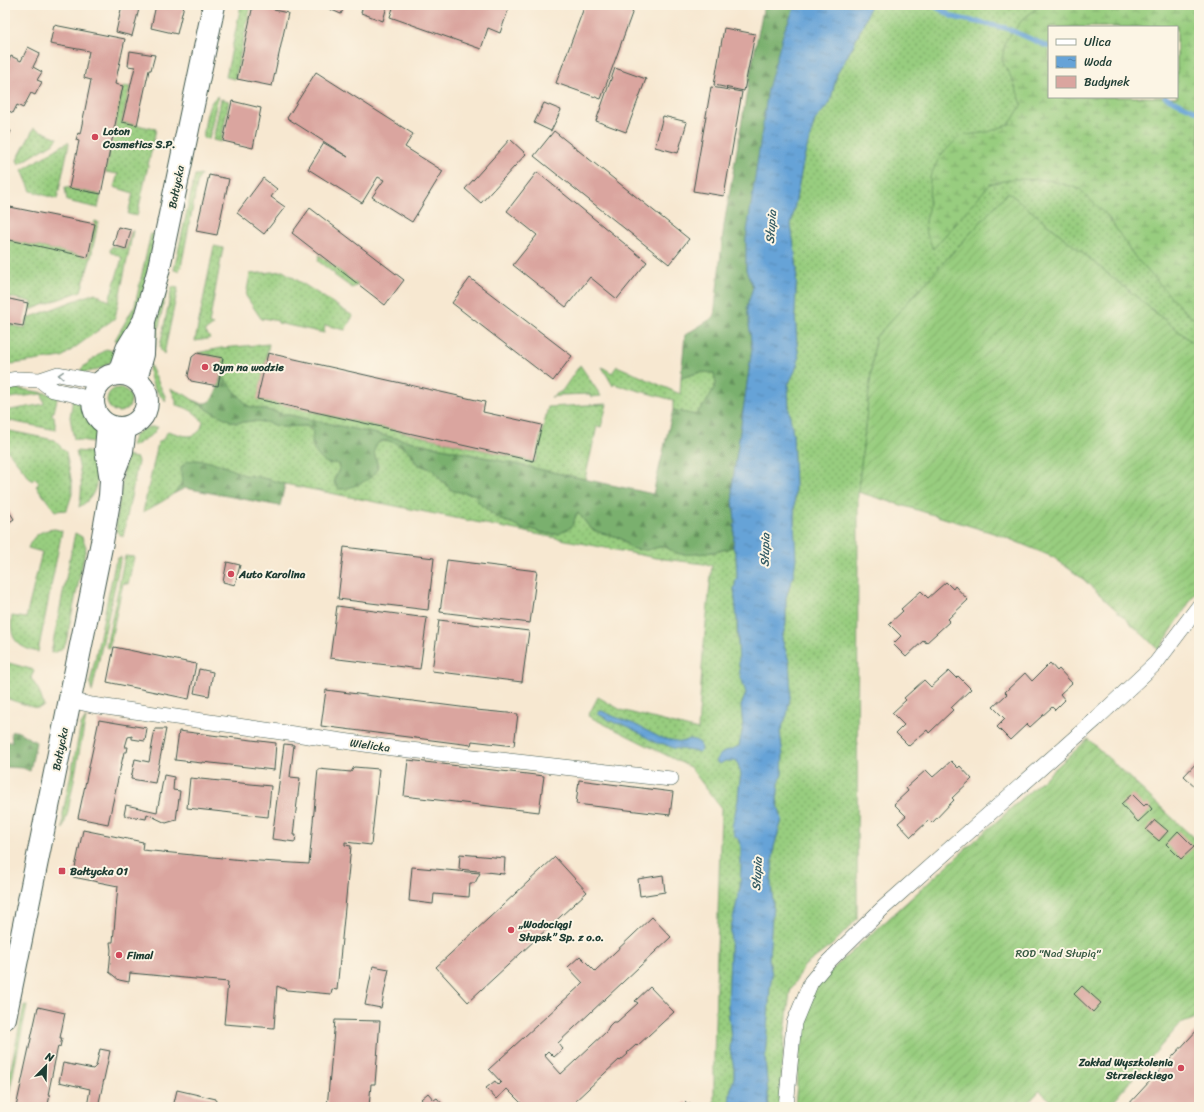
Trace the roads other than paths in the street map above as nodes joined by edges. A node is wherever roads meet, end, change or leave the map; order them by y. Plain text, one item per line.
1 (214, 5) edge
2 (128, 376) junction
3 (40, 380) junction
4 (5, 381) edge
5 (96, 391) junction
6 (116, 427) junction
7 (1199, 606) edge
8 (70, 700) junction
9 (671, 779) dead end
10 (5, 1018) edge
11 (786, 1107) edge

1 - 2 main road, Bałtycka
2 - 5 main road
2 - 6 main road
3 - 4 street
3 - 5 street
5 -> 3 street
5 - 6 main road
6 - 8 main road, Bałtycka
7 - 11 street
8 - 9 street, Wielicka
8 - 10 main road, Bałtycka

